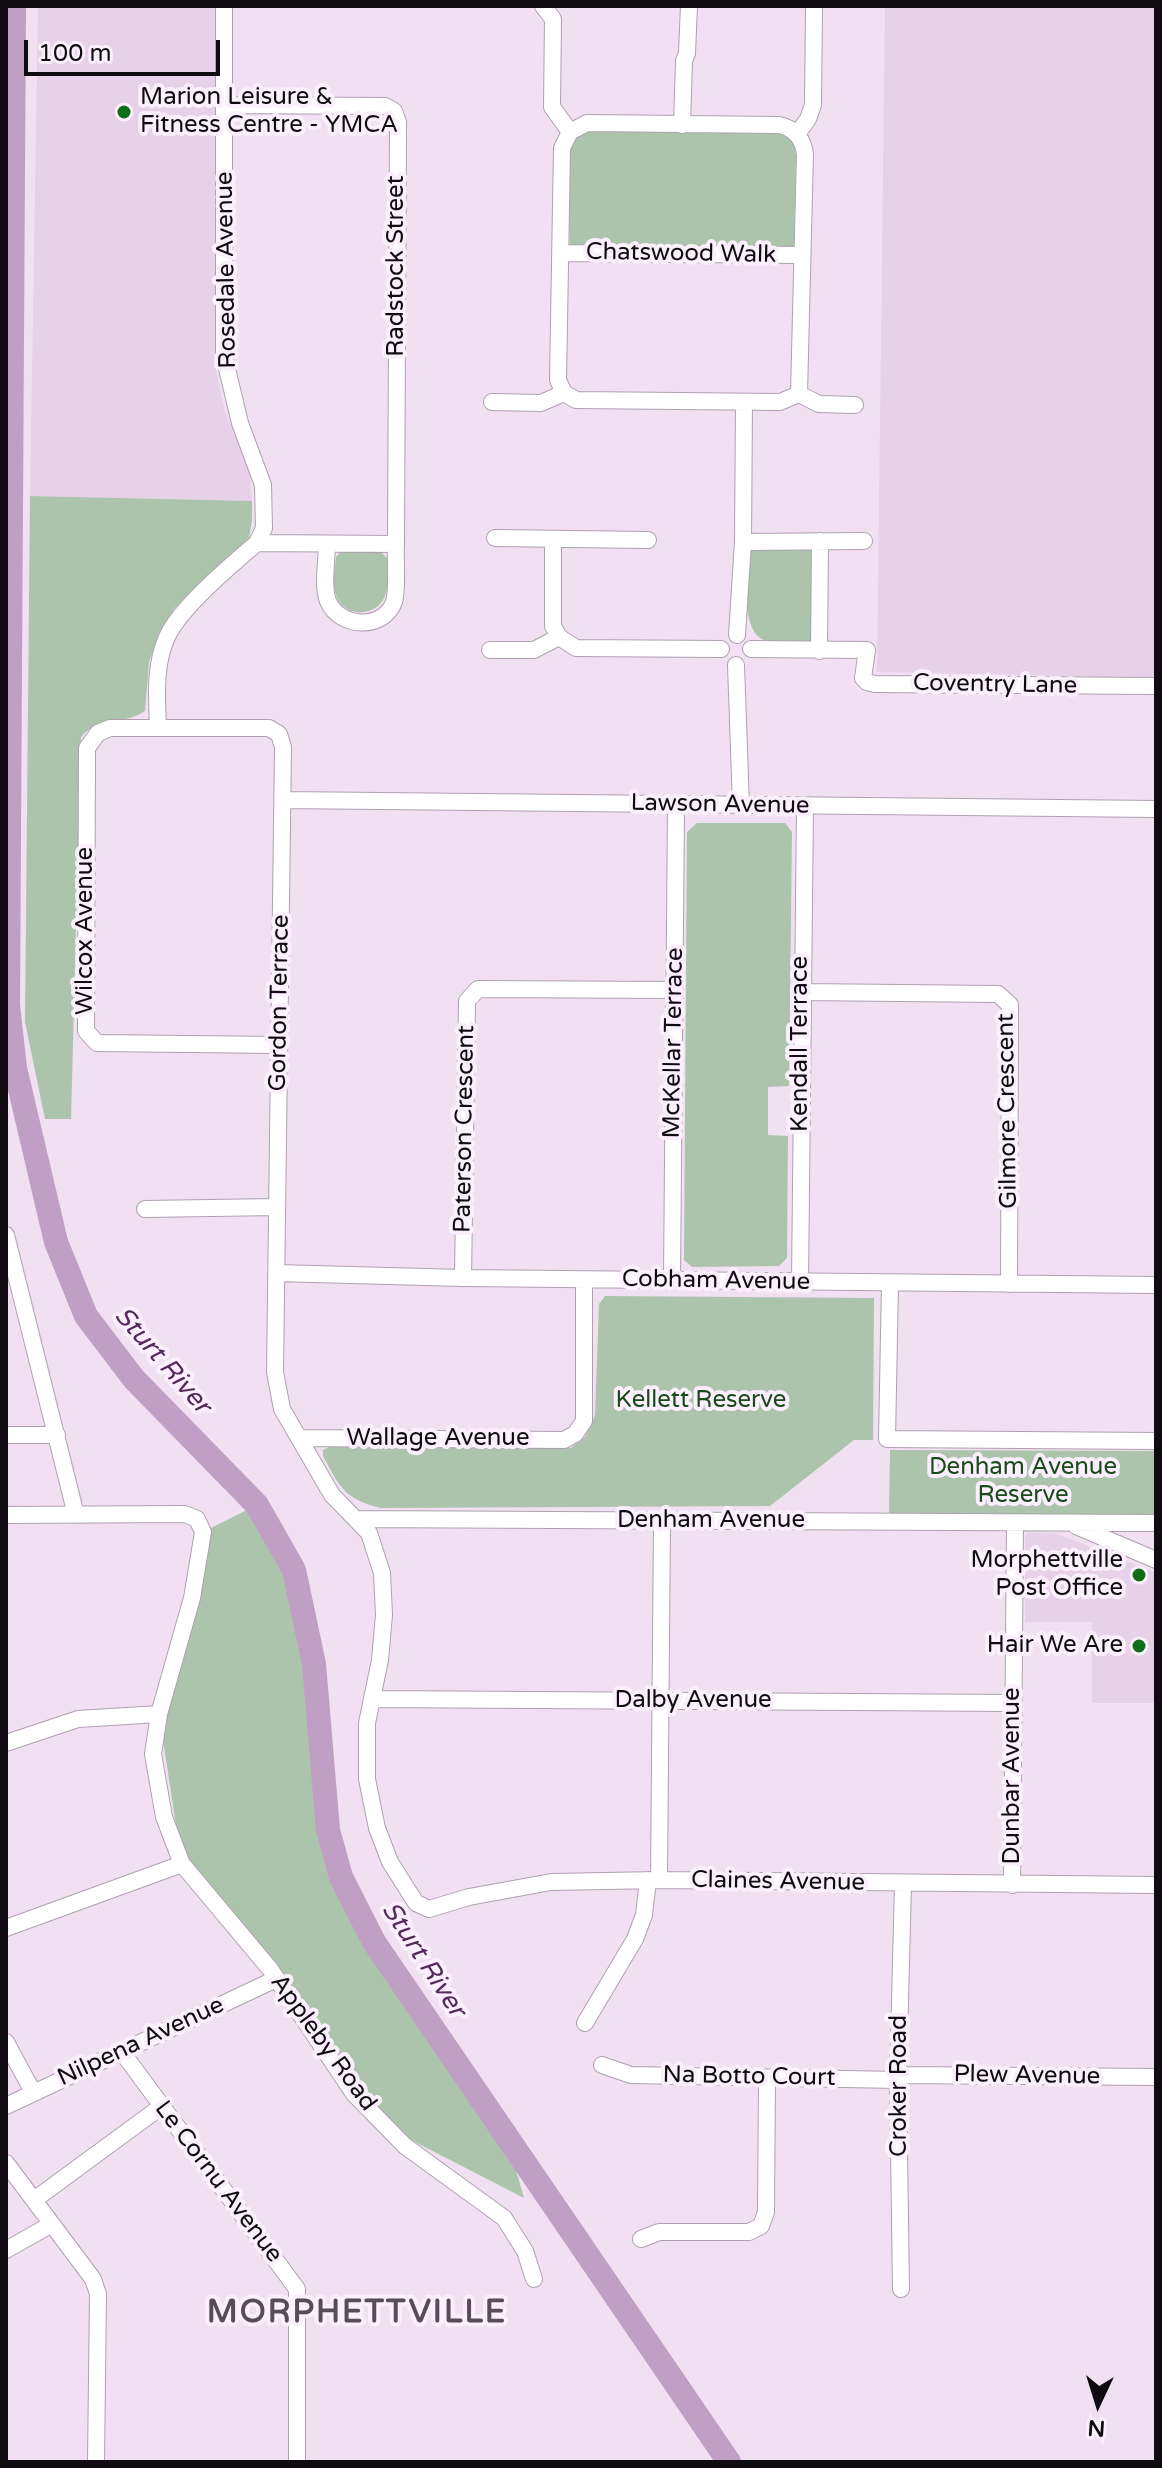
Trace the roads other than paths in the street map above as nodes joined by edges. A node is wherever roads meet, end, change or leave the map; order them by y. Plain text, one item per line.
1 (224, 6) edge
2 (543, 6) edge
3 (678, 6) edge
4 (689, 6) edge
5 (814, 6) edge
6 (684, 61) junction
7 (225, 105) junction
8 (682, 125) junction
9 (570, 132) junction
10 (797, 134) junction
11 (561, 253) junction
12 (802, 255) junction
13 (564, 393) junction
14 (799, 394) junction
15 (492, 402) dead end
16 (744, 403) junction
17 (855, 405) dead end
18 (495, 538) dead end
19 (553, 539) junction
20 (648, 540) dead end
21 (820, 541) junction
22 (864, 541) dead end
23 (743, 542) junction
24 (257, 543) junction
25 (327, 544) junction
26 (396, 544) junction
27 (737, 635) junction
28 (559, 637) junction
29 (721, 649) junction
30 (751, 649) junction
31 (490, 650) dead end
32 (819, 651) junction
33 (736, 665) junction
34 (1156, 686) edge
35 (158, 728) junction
36 (283, 800) junction
37 (676, 805) junction
38 (741, 806) junction
39 (805, 807) junction
40 (1156, 809) edge
41 (674, 990) junction
42 (801, 992) junction
43 (278, 1045) junction
44 (277, 1207) junction
45 (145, 1209) dead end
46 (6, 1235) edge
47 (9, 1258) edge
48 (276, 1273) junction
49 (463, 1278) junction
50 (584, 1280) junction
51 (672, 1280) junction
52 (800, 1282) junction
53 (890, 1284) junction
54 (1009, 1284) junction
55 (1156, 1285) edge
56 (6, 1435) edge
57 (57, 1435) junction
58 (299, 1438) junction
59 (1156, 1441) edge
60 (6, 1515) edge
61 (76, 1515) junction
62 (356, 1519) junction
63 (662, 1521) junction
64 (1015, 1523) junction
65 (1067, 1523) junction
66 (1156, 1523) edge
67 (1156, 1560) edge
68 (372, 1699) junction
69 (660, 1700) junction
70 (1013, 1703) junction
71 (159, 1714) junction
72 (6, 1743) edge
73 (182, 1864) junction
74 (653, 1880) junction
75 (903, 1884) junction
76 (1012, 1885) junction
77 (1156, 1885) edge
78 (409, 1895) joint
79 (6, 1928) edge
80 (276, 1979) junction
81 (585, 2023) dead end
82 (6, 2042) edge
83 (122, 2052) junction
84 (602, 2065) dead end
85 (1156, 2077) edge
86 (767, 2078) junction
87 (898, 2078) junction
88 (33, 2092) junction
89 (6, 2106) edge
90 (162, 2106) junction
91 (6, 2163) edge
92 (34, 2200) junction
93 (52, 2224) junction
94 (641, 2239) dead end
95 (6, 2250) edge
96 (534, 2279) dead end
97 (901, 2289) dead end
98 (96, 2462) edge
99 (297, 2462) edge

1 - 7 street, Rosedale Avenue
2 - 9 street
3 - 6 street
4 - 6 street
5 - 10 street
6 - 8 street
7 - 24 street, Rosedale Avenue
7 - 26 street, Radstock Street
8 - 9 street
8 - 10 street
9 - 11 street
10 - 12 street
11 - 12 street, Chatswood Walk
11 - 13 street
12 - 14 street
13 - 15 street
13 - 16 street
14 - 16 street
14 - 17 street
16 - 23 street
18 - 19 street
19 - 20 street
19 - 28 street
21 - 22 street
21 - 23 street
21 - 32 street
23 - 27 street
24 - 25 street
24 - 35 street
25 - 26 street
25 - 26 street, Radstock Street
27 - 29 street
27 - 30 street
28 - 29 street
28 - 31 street
29 - 33 street
30 - 32 street
30 - 33 street
32 - 34 street, Coventry Lane
33 - 38 street
35 - 36 street, Gordon Terrace
35 - 43 street, Wilcox Avenue
36 - 37 street, Lawson Avenue
36 - 43 street, Gordon Terrace
37 - 38 street, Lawson Avenue
37 - 41 street, McKellar Terrace
38 - 39 street, Lawson Avenue
39 - 40 street, Lawson Avenue
39 - 42 street, Kendall Terrace
41 - 49 street, Paterson Crescent
41 - 51 street, McKellar Terrace
42 - 52 street, Kendall Terrace
42 - 54 street, Gilmore Crescent
43 - 44 street, Gordon Terrace
44 - 45 street
44 - 48 street, Gordon Terrace
46 - 47 street
47 - 57 street
48 - 49 street, Cobham Avenue
48 - 58 street, Gordon Terrace
49 - 50 street, Cobham Avenue
50 - 51 street, Cobham Avenue
50 - 58 street, Wallage Avenue
51 - 52 street, Cobham Avenue
52 - 53 street, Cobham Avenue
53 - 54 street, Cobham Avenue
53 - 59 street
54 - 55 street, Cobham Avenue
56 - 57 street
57 - 61 street
58 - 62 street, Gordon Terrace
60 - 61 street
61 - 71 street, Appleby Road
62 - 63 street, Denham Avenue
62 - 68 street, Gordon Terrace
63 - 64 street, Denham Avenue
63 - 69 street
64 - 65 street, Denham Avenue
64 - 70 street, Dunbar Avenue
65 - 66 street, Denham Avenue
65 - 67 street, Denham Avenue
68 - 69 street, Dalby Avenue
68 - 78 street, Gordon Terrace
69 - 70 street, Dalby Avenue
69 - 74 street
70 - 76 street, Dunbar Avenue
71 - 72 street
71 - 73 street, Appleby Road
73 - 79 street
73 - 80 street, Appleby Road
74 - 75 street, Claines Avenue
74 - 78 street, Claines Avenue
74 - 81 street
75 - 76 street, Claines Avenue
75 - 87 street, Croker Road
76 - 77 street, Claines Avenue
80 - 83 street, Nilpena Avenue
80 - 96 street, Appleby Road
82 - 88 street
83 - 88 street, Nilpena Avenue
83 - 90 street, Le Cornu Avenue
84 - 86 street, Na Botto Court
85 - 87 street, Plew Avenue
86 - 87 street, Na Botto Court
86 - 94 street
87 - 97 street, Croker Road
88 - 89 street, Nilpena Avenue
90 - 92 street
90 - 99 street, Le Cornu Avenue
91 - 92 street
92 - 93 street
93 - 95 street
93 - 98 street

